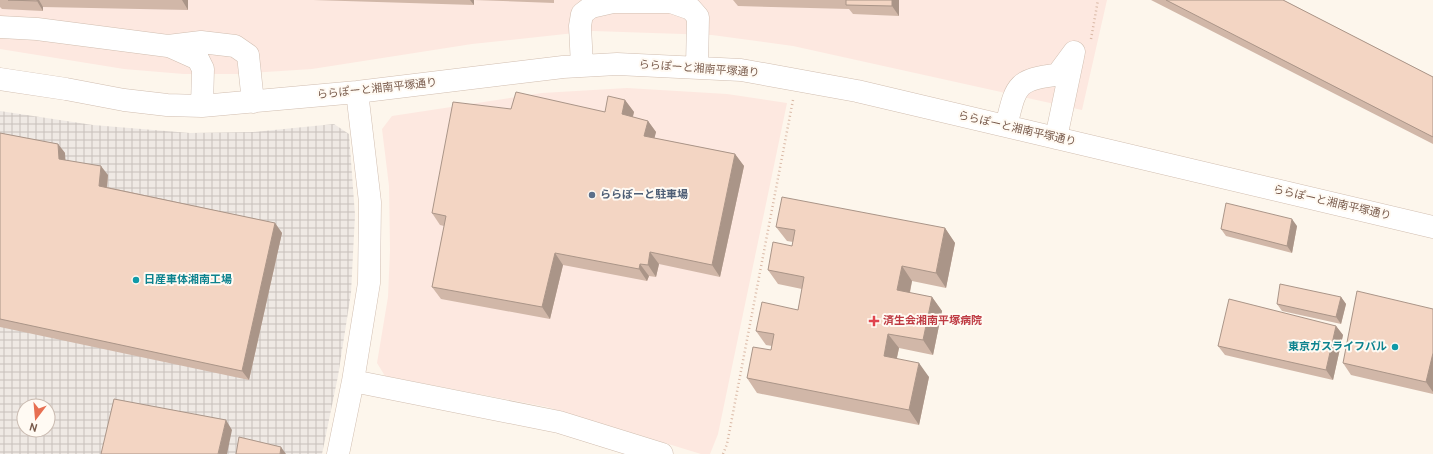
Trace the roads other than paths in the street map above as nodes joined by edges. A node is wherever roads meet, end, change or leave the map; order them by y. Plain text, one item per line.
1 (0, 27) edge
2 (168, 46) junction
3 (582, 66) junction
4 (697, 67) junction
5 (0, 79) edge
6 (357, 92) junction
7 (253, 102) junction
8 (202, 106) junction
9 (1006, 126) junction
10 (1056, 138) junction
11 (1433, 227) edge
12 (354, 381) junction
13 (338, 454) edge
14 (662, 454) edge

1 - 2 street
2 - 7 street
2 - 8 street
3 - 4 street, ららぽーと湘南平塚通り
3 - 4 street
3 - 6 street, ららぽーと湘南平塚通り
4 - 9 street, ららぽーと湘南平塚通り
5 - 8 street, ららぽーと湘南平塚通り
6 - 7 street, ららぽーと湘南平塚通り
6 - 12 street
7 - 8 street, ららぽーと湘南平塚通り
9 - 10 street, ららぽーと湘南平塚通り
9 - 10 street
10 - 11 street, ららぽーと湘南平塚通り
12 - 13 street
12 - 14 street

